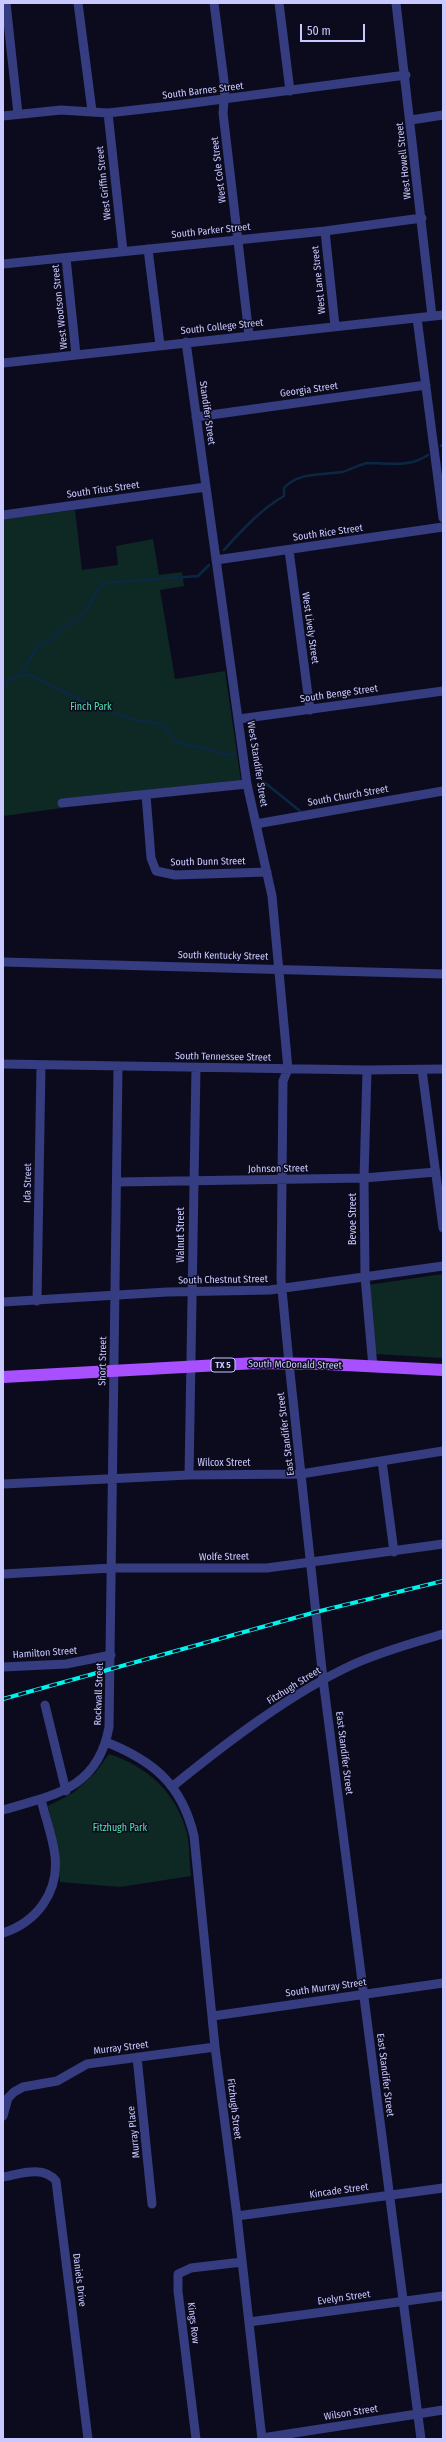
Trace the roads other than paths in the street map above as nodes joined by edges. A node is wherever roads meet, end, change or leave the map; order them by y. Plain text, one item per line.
1 (6, 3) edge
2 (78, 3) edge
3 (214, 3) edge
4 (279, 3) edge
5 (396, 3) edge
6 (406, 75) junction
7 (290, 91) junction
8 (223, 100) junction
9 (92, 111) junction
10 (108, 113) junction
11 (18, 114) junction
12 (443, 115) edge
13 (3, 116) edge
14 (411, 120) junction
15 (422, 218) junction
16 (325, 231) junction
17 (238, 240) junction
18 (148, 248) junction
19 (123, 251) junction
20 (66, 258) junction
21 (3, 264) edge
22 (443, 315) edge
23 (432, 316) junction
24 (417, 318) junction
25 (335, 326) junction
26 (249, 336) junction
27 (186, 342) junction
28 (160, 345) junction
29 (76, 355) junction
30 (3, 363) edge
31 (426, 385) junction
32 (196, 417) junction
33 (206, 487) junction
34 (3, 515) edge
35 (443, 518) edge
36 (443, 527) edge
37 (289, 550) junction
38 (216, 560) junction
39 (443, 691) edge
40 (310, 710) junction
41 (239, 719) junction
42 (247, 784) junction
43 (443, 791) edge
44 (146, 795) junction
45 (62, 803) dead end
46 (256, 824) junction
47 (267, 872) junction
48 (3, 962) edge
49 (278, 969) junction
50 (443, 974) edge
51 (3, 1064) edge
52 (41, 1065) junction
53 (118, 1066) junction
54 (196, 1067) junction
55 (288, 1069) junction
56 (443, 1069) edge
57 (367, 1070) junction
58 (422, 1070) junction
59 (436, 1172) junction
60 (364, 1178) junction
61 (283, 1180) junction
62 (192, 1181) junction
63 (117, 1182) junction
64 (443, 1228) edge
65 (443, 1266) edge
66 (365, 1277) junction
67 (282, 1289) junction
68 (192, 1291) junction
69 (115, 1295) junction
70 (37, 1301) junction
71 (3, 1302) edge
72 (289, 1363) junction
73 (190, 1367) junction
74 (373, 1367) junction
75 (443, 1370) edge
76 (114, 1371) junction
77 (3, 1377) edge
78 (443, 1451) edge
79 (382, 1461) junction
80 (301, 1474) junction
81 (189, 1475) junction
82 (113, 1478) junction
83 (3, 1484) edge
84 (443, 1544) edge
85 (394, 1552) junction
86 (311, 1563) junction
87 (112, 1568) junction
88 (3, 1574) edge
89 (443, 1634) edge
90 (111, 1655) junction
91 (3, 1667) edge
92 (324, 1680) junction
93 (45, 1705) dead end
94 (106, 1742) junction
95 (172, 1786) junction
96 (66, 1790) junction
97 (40, 1799) junction
98 (3, 1810) edge
99 (3, 1933) edge
100 (443, 1983) edge
101 (363, 1994) junction
102 (213, 2016) junction
103 (215, 2047) junction
104 (137, 2057) junction
105 (3, 2116) edge
106 (3, 2177) edge
107 (443, 2188) edge
108 (389, 2196) junction
109 (152, 2204) dead end
110 (237, 2216) junction
111 (242, 2262) junction
112 (443, 2296) edge
113 (402, 2301) junction
114 (249, 2322) junction
115 (443, 2410) edge
116 (418, 2413) junction
117 (262, 2438) edge
118 (88, 2439) edge
119 (196, 2439) edge
120 (421, 2439) edge

1 - 11 street
2 - 9 street
3 - 8 street, West Cole Street
4 - 7 street
5 - 6 street, West Howell Street
6 - 7 street, South Barnes Street
6 - 14 street, West Howell Street
7 - 8 street, South Barnes Street
8 - 10 street, South Barnes Street
8 - 17 street, West Cole Street
9 - 10 street, South Barnes Street
9 - 11 street, South Barnes Street
10 - 19 street, West Griffin Street
11 - 13 street, South Barnes Street
12 - 14 street
14 - 15 street, West Howell Street
15 - 16 street, South Parker Street
15 - 23 street, West Howell Street
16 - 17 street, South Parker Street
16 - 25 street, West Lane Street
17 - 18 street, South Parker Street
17 - 26 street, West Cole Street
18 - 19 street, South Parker Street
18 - 28 street
19 - 20 street, South Parker Street
20 - 21 street, South Parker Street
20 - 29 street, West Wootson Street
22 - 23 street, South College Street
23 - 24 street, South College Street
24 - 25 street, South College Street
24 - 31 street
25 - 26 street, South College Street
26 - 27 street, South College Street
27 - 28 street, South College Street
27 - 32 street, Standifer Street
28 - 29 street, South College Street
29 - 30 street, South College Street
31 - 32 street, Georgia Street
31 - 35 street
32 - 33 street, Standifer Street
33 - 34 street, South Titus Street
33 - 38 street, West Standifer Street
36 - 37 street, South Rice Street
37 - 38 street, South Rice Street
37 - 40 street, West Lively Street
38 - 41 street, West Standifer Street
39 - 40 street, South Benge Street
40 - 41 street, South Benge Street
41 - 42 street, West Standifer Street
42 - 44 street
42 - 46 street, West Standifer Street
43 - 46 street, South Church Street
44 - 45 street
44 - 47 street, South Dunn Street
46 - 47 street, West Standifer Street
47 - 49 street, West Standifer Street
48 - 49 street, South Kentucky Street
49 - 50 street, South Kentucky Street
49 - 55 street, West Standifer Street
51 - 52 street, South Tennessee Street
52 - 53 street, South Tennessee Street
52 - 70 street, Ida Street
53 - 54 street, South Tennessee Street
53 - 63 street, Short Street
54 - 55 street, South Tennessee Street
54 - 62 street, Walnut Street
55 - 57 street, South Tennessee Street
55 - 61 street, East Standifer Street
56 - 58 street, South Tennessee Street
57 - 58 street, South Tennessee Street
57 - 60 street, Bevoe Street
58 - 59 street
59 - 60 street, Johnson Street
59 - 64 street
60 - 61 street, Johnson Street
60 - 66 street, Bevoe Street
61 - 62 street, Johnson Street
61 - 67 street, East Standifer Street
62 - 63 street, Johnson Street
62 - 68 street, Walnut Street
63 - 69 street, Short Street
65 - 66 street, South Chestnut Street
66 - 67 street, South Chestnut Street
66 - 74 street, Bevoe Street
67 - 68 street, South Chestnut Street
67 - 72 street, East Standifer Street
68 - 69 street, South Chestnut Street
68 - 73 street, Walnut Street
69 - 70 street, South Chestnut Street
69 - 76 street, Short Street
70 - 71 street, South Chestnut Street
72 - 73 main road, South McDonald Street / TX 5
72 - 74 main road, South McDonald Street / TX 5
72 - 80 street, East Standifer Street
73 - 76 main road, South McDonald Street / TX 5
73 - 81 street, Walnut Street
74 - 75 main road, South McDonald Street / TX 5
76 - 77 main road, South McDonald Street / TX 5
76 - 82 street, Short Street
78 - 79 street, Wilcox Street
79 - 80 street, Wilcox Street
79 - 85 street
80 - 81 street, Wilcox Street
80 - 86 street, East Standifer Street
81 - 82 street, Wilcox Street
82 - 83 street, Wilcox Street
82 - 87 street, Short Street
84 - 85 street, Wolfe Street
85 - 86 street, Wolfe Street
86 - 87 street, Wolfe Street
86 - 92 street, East Standifer Street
87 - 88 street, Wolfe Street
87 - 90 street, Short Street
89 - 92 street, Fitzhugh Street
90 - 91 street, Hamilton Street
90 - 94 street, Rockwall Street
92 - 95 street, Fitzhugh Street
92 - 101 street, East Standifer Street
93 - 96 street
94 - 95 street, Fitzhugh Street
94 - 96 street, Rockwall Street
95 - 102 street, Fitzhugh Street
96 - 97 street, Rockwall Street
97 - 98 street, Rockwall Street
97 - 99 street
100 - 101 street, South Murray Street
101 - 102 street, South Murray Street
101 - 108 street, East Standifer Street
102 - 103 street, Fitzhugh Street
103 - 104 street, Murray Street
103 - 110 street, Fitzhugh Street
104 - 105 street, Murray Street
104 - 109 street, Murray Place
106 - 118 street, Daniels Drive
107 - 108 street, Kincade Street
108 - 110 street, Kincade Street
108 - 113 street, East Standifer Street
110 - 111 street, Fitzhugh Street
111 - 114 street, Fitzhugh Street
111 - 119 street, Kings Row
112 - 113 street, Evelyn Street
113 - 114 street, Evelyn Street
113 - 116 street, East Standifer Street
114 - 117 street, Fitzhugh Street
115 - 116 street, Wilson Street
116 - 117 street, Wilson Street
116 - 120 street, East Standifer Street

